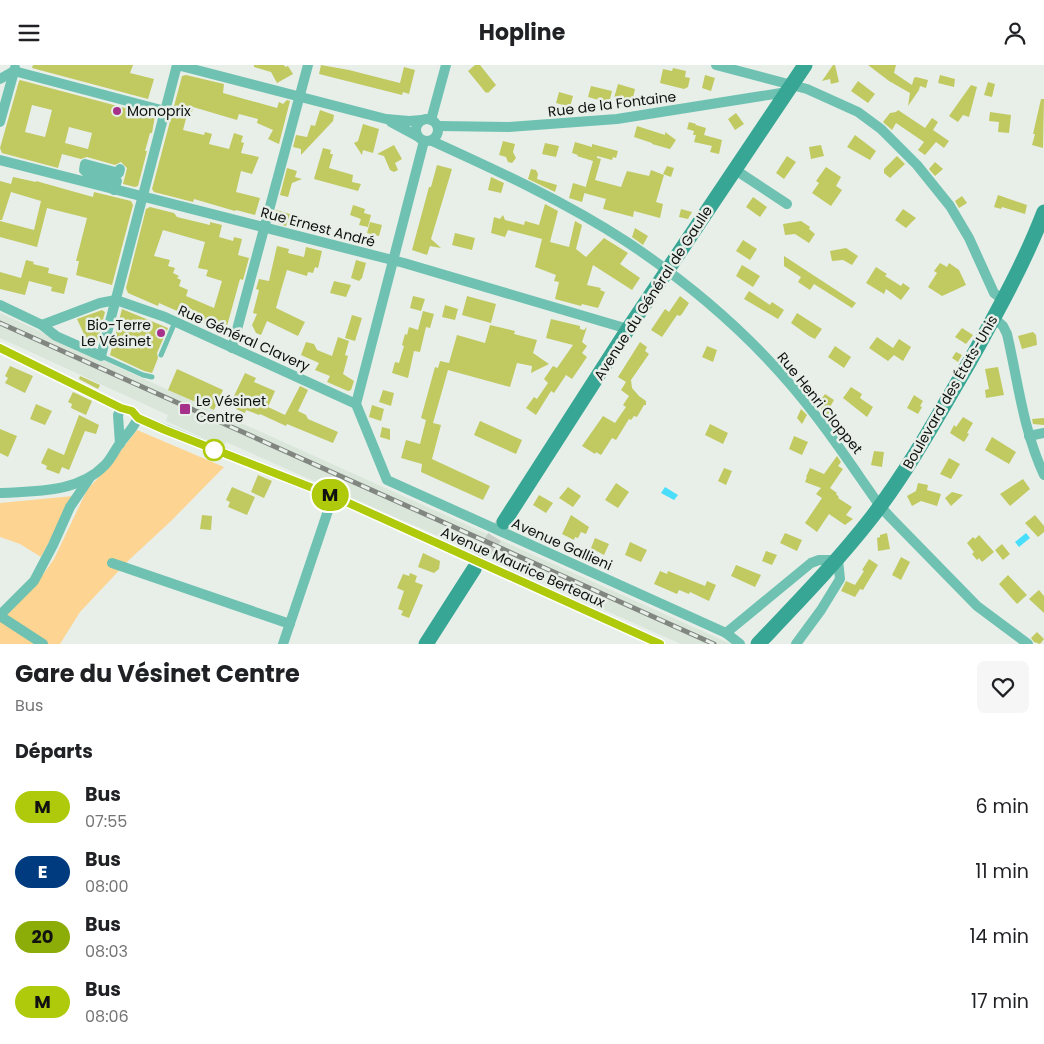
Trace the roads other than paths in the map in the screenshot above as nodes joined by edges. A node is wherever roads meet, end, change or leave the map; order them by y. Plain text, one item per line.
1 (177, 65) edge
2 (308, 65) edge
3 (446, 65) edge
4 (716, 65) edge
5 (804, 65) edge
6 (15, 68) edge
7 (0, 79) edge
8 (790, 88) junction
9 (300, 98) junction
10 (165, 111) junction
11 (386, 119) junction
12 (0, 122) edge
13 (430, 122) junction
14 (424, 139) junction
15 (0, 160) edge
16 (120, 169) dead end
17 (734, 169) junction
18 (114, 189) junction
19 (143, 196) junction
20 (787, 204) dead end
21 (1044, 212) edge
22 (265, 227) junction
23 (394, 261) junction
24 (666, 270) junction
25 (116, 300) junction
26 (1004, 300) junction
27 (0, 305) edge
28 (994, 318) junction
29 (175, 322) junction
30 (42, 325) junction
31 (628, 329) junction
32 (0, 348) edge
33 (232, 348) junction
34 (161, 355) dead end
35 (101, 356) junction
36 (152, 377) dead end
37 (356, 404) junction
38 (124, 409) junction
39 (138, 418) junction
40 (1044, 433) edge
41 (1029, 436) junction
42 (120, 444) junction
43 (1044, 475) edge
44 (87, 482) junction
45 (0, 493) edge
46 (333, 496) junction
47 (880, 506) junction
48 (504, 522) tunnel mouth
49 (838, 560) junction
50 (112, 563) dead end
51 (474, 569) tunnel mouth
52 (0, 616) edge
53 (290, 624) junction
54 (726, 633) junction
55 (759, 643) edge
56 (43, 644) edge
57 (283, 644) edge
58 (426, 644) edge
59 (660, 644) edge
60 (740, 644) edge
61 (796, 644) edge
62 (1028, 644) edge

1 - 9 street, Rue Henri Cloppet
1 - 10 street
2 - 9 street
3 - 13 street
4 - 8 street
5 - 8 street, Avenue du Général de Gaulle
6 - 7 street
6 - 10 street
6 - 12 street
8 - 13 street, Rue de la Fontaine
8 - 17 street, Avenue du Général de Gaulle
8 - 26 street
9 - 11 street, Rue Henri Cloppet
9 - 22 street
10 - 19 street
11 - 13 street, Rue Henri Cloppet
11 - 14 street, Rue Henri Cloppet
13 - 14 street
13 - 14 street
14 - 23 street
14 - 24 street, Rue Henri Cloppet
15 - 18 street, Rue Ernest André
16 - 18 street
17 - 20 street
17 - 24 street, Avenue du Général de Gaulle
18 - 19 street, Rue Ernest André
19 - 22 street, Rue Ernest André
19 - 25 street
21 - 26 street, Boulevard des États-Unis
22 - 23 street, Rue Ernest André
22 - 33 street
23 - 31 street, Rue Ernest André
23 - 37 street
24 - 31 street, Avenue du Général de Gaulle
24 - 47 street, Rue Henri Cloppet
25 - 29 street, Rue Général Clavery
25 - 30 street
25 - 35 street
26 - 28 street, Boulevard des États-Unis
27 - 30 street
28 - 41 street
28 - 47 street, Boulevard des États-Unis
29 - 33 street, Rue Général Clavery
29 - 34 lane
30 - 35 street
31 - 48 street, Avenue du Général de Gaulle
32 - 38 street, Avenue Maurice Berteaux
33 - 37 street, Rue Général Clavery
35 - 36 lane
37 - 54 street, Avenue Gallieni
38 - 39 street, Avenue Maurice Berteaux
38 - 42 street
39 - 42 street
39 - 46 street, Avenue Maurice Berteaux
40 - 41 street
41 - 43 street
42 - 44 street
44 - 45 street
44 - 52 street
46 - 53 street
46 - 59 street, Avenue Maurice Berteaux
47 - 49 street, Boulevard des États-Unis
47 - 62 street, Rue Henri Cloppet
49 - 54 street
49 - 55 street, Boulevard des États-Unis
49 - 61 street
50 - 53 street
51 - 58 street
52 - 56 street
53 - 57 street
54 - 60 street

